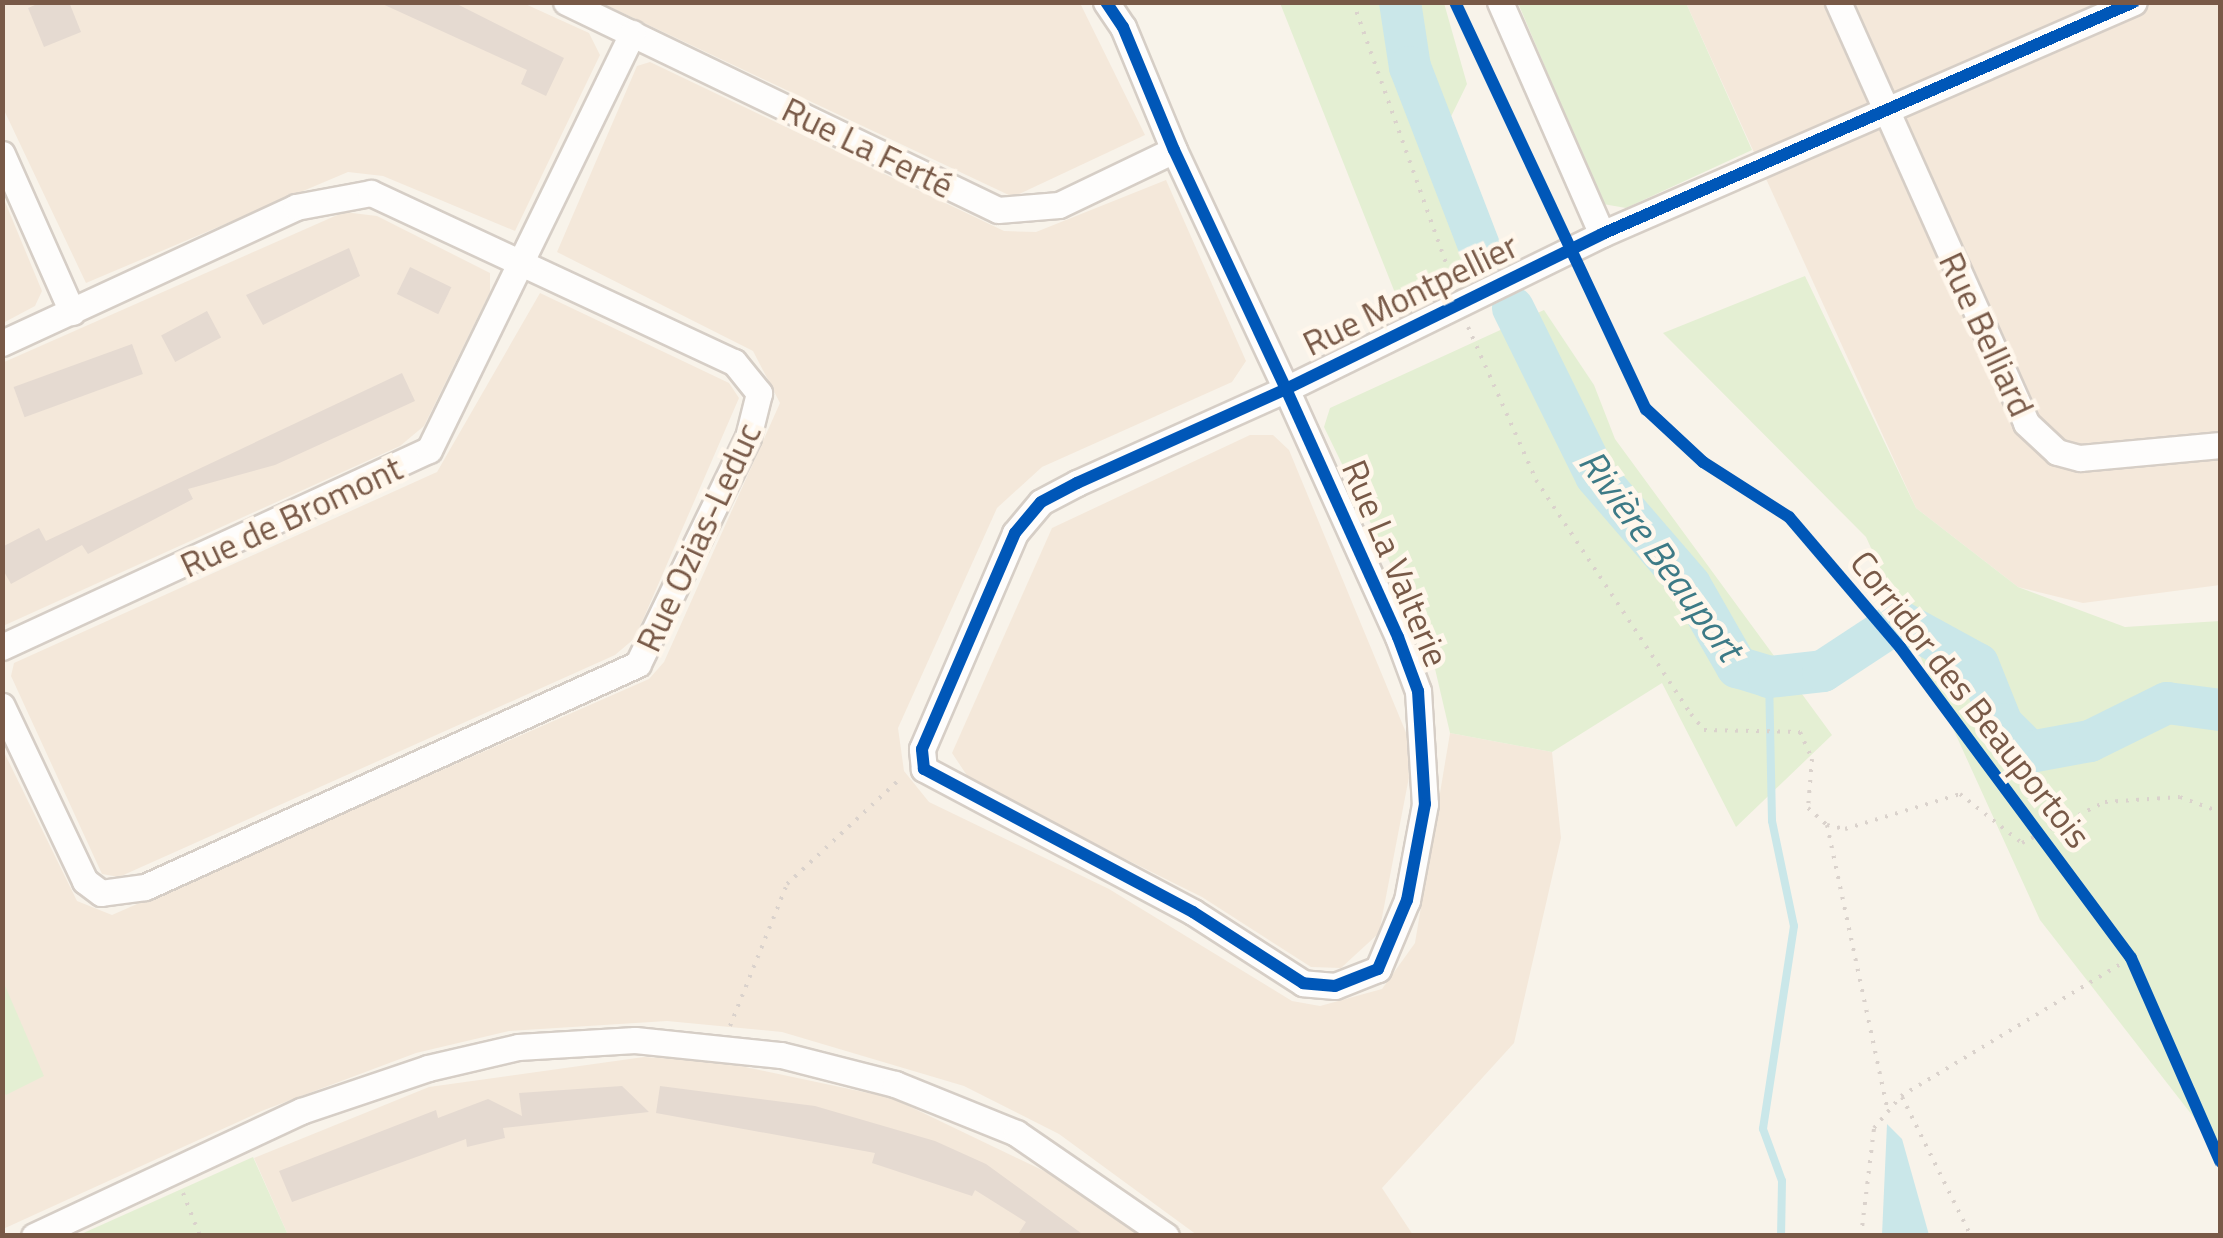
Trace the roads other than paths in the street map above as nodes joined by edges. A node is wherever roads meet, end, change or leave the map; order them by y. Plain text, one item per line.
1 (566, 2) edge
2 (1106, 2) edge
3 (1500, 2) edge
4 (1838, 2) edge
5 (2134, 2) edge
6 (632, 32) junction
7 (1886, 112) junction
8 (1174, 150) junction
9 (2, 154) edge
10 (1602, 234) junction
11 (524, 263) junction
12 (72, 312) junction
13 (2, 343) edge
14 (1286, 388) junction
15 (2220, 445) edge
16 (2, 647) edge
17 (2, 706) edge
18 (924, 769) joint
19 (34, 1236) edge
20 (1166, 1236) edge

1 - 6 street, Rue La Ferté
2 - 8 street, Rue La Valterie
3 - 10 street
4 - 7 street, Rue Belliard
5 - 7 street, Rue Montpellier
6 - 8 street, Rue La Ferté
6 - 11 street, Rue de Bromont
7 - 10 street, Rue Montpellier
7 - 15 street, Rue Belliard
8 - 14 street, Rue La Valterie
9 - 12 street
10 - 14 street, Rue Montpellier
11 - 12 street, Rue Ozias-Leduc
11 - 16 street, Rue de Bromont
11 - 17 street, Rue Ozias-Leduc
12 - 13 street, Rue Ozias-Leduc
14 - 18 street, Rue Montpellier
14 - 18 street, Rue La Valterie
19 - 20 street

